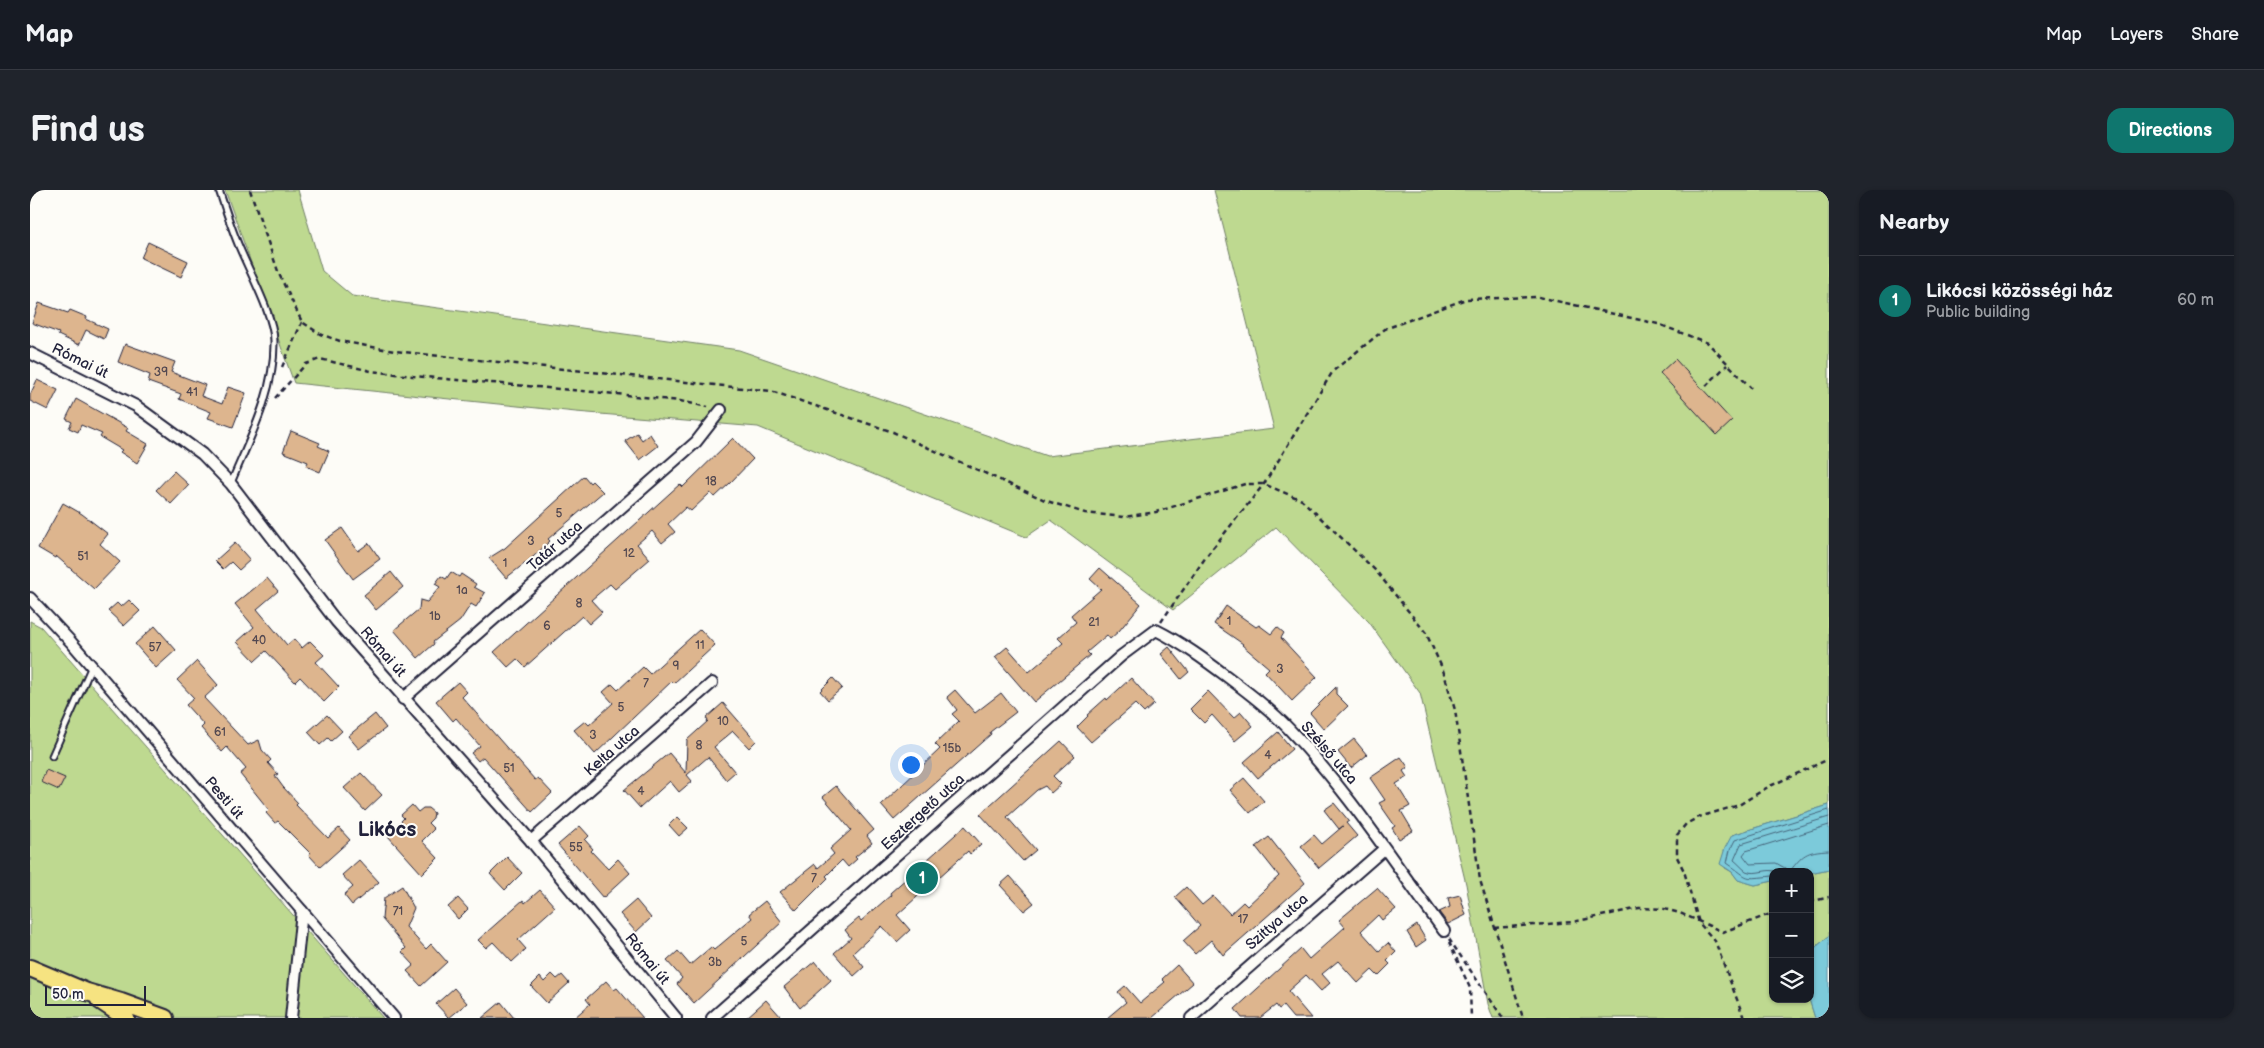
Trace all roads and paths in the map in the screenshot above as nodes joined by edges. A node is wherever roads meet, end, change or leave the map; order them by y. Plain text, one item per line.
1 (219, 190) edge
2 (250, 190) edge
3 (30, 353) edge
4 (1727, 365) junction
5 (1706, 386) dead end
6 (1751, 388) dead end
7 (722, 410) joint
8 (261, 414) junction
9 (231, 484) junction
10 (1264, 484) junction
11 (30, 598) edge
12 (1156, 630) junction
13 (91, 668) junction
14 (712, 684) dead end
15 (404, 699) junction
16 (52, 756) dead end
17 (1829, 760) edge
18 (531, 842) junction
19 (1384, 849) junction
20 (1829, 897) edge
21 (1814, 901) edge
22 (302, 911) junction
23 (1769, 915) edge
24 (1699, 923) junction
25 (1494, 928) junction
26 (1444, 931) junction
27 (30, 968) edge
28 (87, 992) junction
29 (293, 1001) junction
30 (126, 1018) edge
31 (166, 1018) edge
32 (289, 1018) edge
33 (295, 1018) edge
34 (394, 1018) edge
35 (676, 1018) edge
36 (712, 1018) edge
37 (1191, 1018) edge
38 (1471, 1018) edge
39 (1503, 1018) edge
40 (1523, 1018) edge
41 (1744, 1018) edge

1 - 8 lane
2 - 10 path
3 - 9 street, Római út
4 - 5 path
4 - 6 path
4 - 10 path
7 - 8 path
7 - 15 street, Tatár utca
8 - 9 lane
9 - 15 street, Római út
10 - 12 path
10 - 25 path
11 - 13 street, Pesti út
12 - 19 street, Szélső utca
12 - 36 street, Esztergető utca
13 - 16 lane
13 - 22 street, Pesti út
14 - 18 street, Kelta utca
15 - 18 street, Római út
17 - 24 path
18 - 35 street, Római út
19 - 26 street, Szélső utca
19 - 37 street, Szittya utca
20 - 21 path
22 - 29 street
22 - 34 street, Pesti út
23 - 24 path
24 - 25 path
24 - 41 path
25 - 40 path
26 - 38 path
26 - 39 path
27 - 28 main road
28 - 30 main road
28 - 31 main road
29 - 32 street
29 - 33 street

